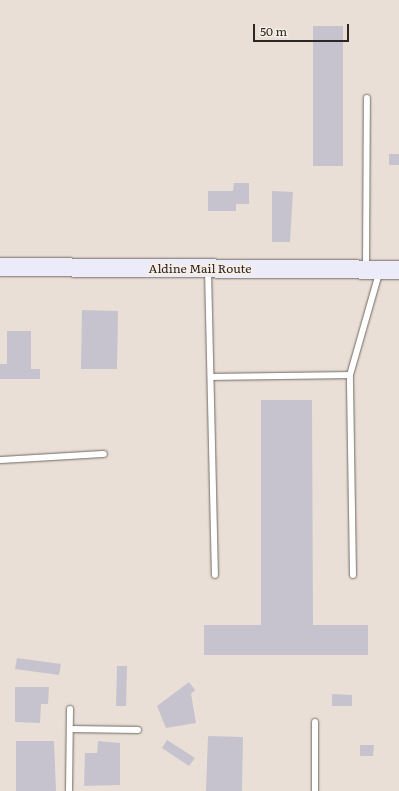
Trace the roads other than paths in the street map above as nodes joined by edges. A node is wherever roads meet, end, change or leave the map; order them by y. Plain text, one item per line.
1 (367, 98) dead end
2 (0, 267) edge
3 (208, 269) junction
4 (373, 270) junction
5 (399, 270) edge
6 (350, 375) junction
7 (211, 377) junction
8 (104, 454) dead end
9 (0, 460) edge
10 (215, 575) dead end
11 (353, 575) dead end
12 (70, 709) dead end
13 (315, 722) dead end
14 (70, 729) junction
15 (138, 730) dead end
16 (69, 791) edge
17 (315, 791) edge

1 - 4 lane
2 - 3 main road, Aldine Mail Route
3 - 4 main road, Aldine Mail Route
3 - 7 lane
4 - 5 main road, Aldine Mail Route
4 - 6 lane
6 - 7 lane
6 - 11 lane
7 - 10 lane
8 - 9 lane
12 - 14 lane
13 - 17 lane
14 - 15 lane
14 - 16 lane

